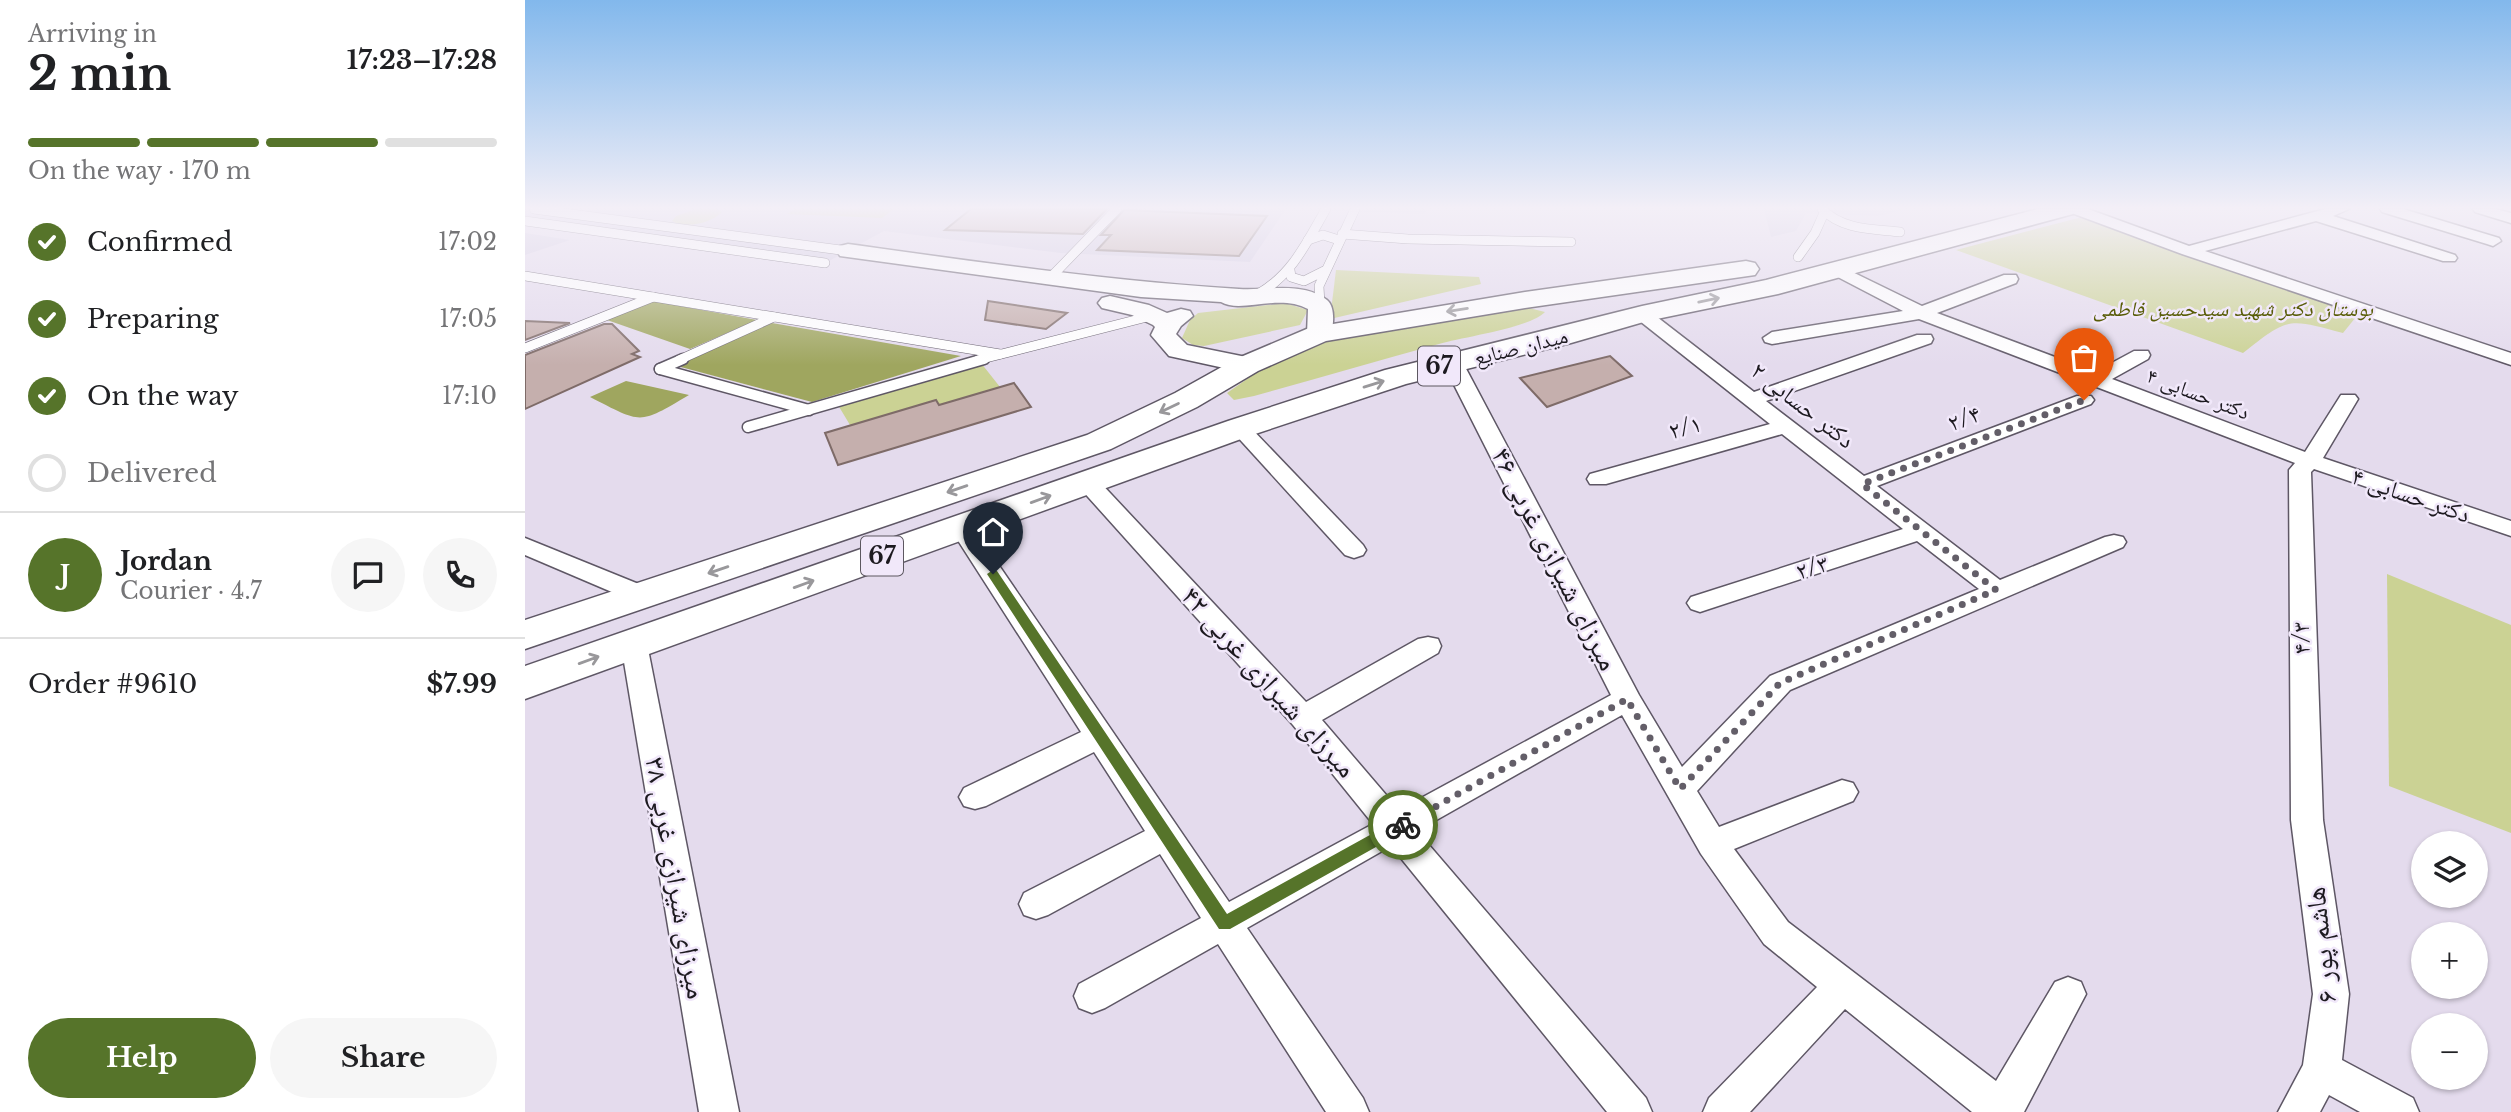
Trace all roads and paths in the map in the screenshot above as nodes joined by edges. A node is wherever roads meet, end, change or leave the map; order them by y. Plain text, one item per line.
1 (810, 261) edge
2 (922, 261) edge
3 (1067, 261) edge
4 (1295, 261) edge
5 (1330, 261) edge
6 (1796, 261) edge
7 (1808, 261) edge
8 (1872, 261) edge
9 (2218, 261) edge
10 (825, 263) joint
11 (1792, 266) junction
12 (1290, 270) junction
13 (1326, 270) junction
14 (1838, 270) junction
15 (525, 276) edge
16 (1050, 278) junction
17 (2010, 279) dead end
18 (1637, 284) junction
19 (654, 297) junction
20 (1252, 297) junction
21 (1525, 300) junction
22 (1649, 313) junction
23 (1921, 313) junction
24 (774, 316) junction
25 (1162, 320) junction
26 (1319, 320) junction
27 (1561, 337) junction
28 (1772, 338) dead end
29 (1924, 339) dead end
30 (525, 348) edge
31 (2508, 353) edge
32 (1000, 354) junction
33 (2141, 355) dead end
34 (1453, 363) junction
35 (1238, 370) junction
36 (2097, 379) junction
37 (1338, 395) junction
38 (1752, 399) junction
39 (2348, 399) dead end
40 (2084, 400) dead end
41 (809, 410) junction
42 (1787, 426) junction
43 (748, 427) dead end
44 (1240, 428) junction
45 (2311, 461) junction
46 (1598, 479) dead end
47 (1088, 483) junction
48 (1862, 484) junction
49 (962, 528) junction
50 (2511, 529) edge
51 (1923, 531) junction
52 (2114, 542) dead end
53 (525, 546) edge
54 (1354, 550) dead end
55 (1996, 590) junction
56 (642, 595) junction
57 (1700, 603) dead end
58 (525, 635) edge
59 (634, 644) junction
60 (1428, 646) dead end
61 (525, 683) edge
62 (1627, 699) junction
63 (1303, 717) junction
64 (1100, 736) junction
65 (1680, 789) junction
66 (1842, 792) dead end
67 (975, 797) dead end
68 (2307, 820) joint
69 (1396, 828) junction
70 (1166, 835) junction
71 (1712, 844) junction
72 (1036, 904) dead end
73 (1225, 924) junction
74 (1843, 985) junction
75 (2068, 994) dead end
76 (1092, 996) dead end
77 (2322, 1070) junction
78 (2003, 1111) edge
79 (719, 1112) edge
80 (1349, 1112) edge
81 (1632, 1112) edge
82 (1723, 1112) edge
83 (2298, 1112) edge
84 (2399, 1112) edge

1 - 10 lane
2 - 16 street
3 - 16 lane
4 - 12 lane
5 - 13 lane
6 - 11 lane
7 - 11 main road, 67
8 - 14 main road, 67
9 - 31 street
10 - 25 street
11 - 14 main road, 67
11 - 18 main road, 67
22 -> 11 main road, 67
12 - 13 lane
12 - 20 lane
13 - 26 lane
14 - 23 street, دکتر حسابی ۴
15 - 19 lane
16 - 20 street
17 - 23 street
18 - 21 main road, 67
18 - 22 main road
19 - 24 lane
19 - 30 lane
20 - 25 street
20 - 26 street
21 -> 26 main road, میدان صنایع / 67
21 - 27 main road
22 - 27 main road, میدان صنایع / 67
22 - 38 street, دکتر حسابی ۲
23 - 28 street
23 - 36 street, دکتر حسابی ۴
24 - 32 lane
24 - 41 lane
25 - 32 lane
25 - 35 street
26 - 35 main road, میدان صنایع / 67
27 - 34 main road, میدان صنایع / 67
29 - 38 street
32 - 41 lane
33 - 36 street
37 -> 34 main road, میدان صنایع / 67
34 - 62 street, میرزای شیرازی غربی ۴۶
35 - 37 main road
35 -> 56 main road, 67
36 - 45 street, دکتر حسابی ۴
37 - 44 main road, میدان صنایع / 67
38 - 42 street, دکتر حسابی ۲
39 - 45 street
40 - 48 street, ۲/۴
41 - 43 lane
42 - 46 street, ۲/۱
42 - 48 street, دکتر حسابی ۲
44 - 47 main road, 67
44 - 54 street
45 - 50 street, ۴ دکتر حسابی
45 - 68 street, ۴/۳
49 -> 47 main road, 67
47 - 63 street, میرزای شیرازی غربی ۴۲
48 - 51 street, دکتر حسابی ۲
59 -> 49 main road, 67
49 - 64 street
51 - 55 street, دکتر حسابی ۲
51 - 57 street, ۲/۳
52 - 55 street
53 - 56 street
55 - 65 street
56 - 58 main road, 67
61 -> 59 main road, 67
59 - 79 street, میرزای شیرازی غربی ۳۸
60 - 63 street
62 - 65 street, میرزای شیرازی غربی ۴۶
62 - 69 street
63 - 69 street, میرزای شیرازی غربی ۴۲
64 - 67 street
64 - 70 street
65 - 71 street, میرزای شیرازی غربی ۴۶
66 - 71 street
68 - 77 street, هاشم پور ۶
69 - 73 street
69 - 81 street, میرزای شیرازی غربی ۴۲
70 - 72 street
70 - 73 street
71 - 74 street, میرزای شیرازی غربی ۴۶
73 - 76 street
73 - 80 street
74 - 78 street, میرزای شیرازی غربی ۴۶
74 - 82 street
75 - 78 street
77 - 83 street
77 - 84 street

